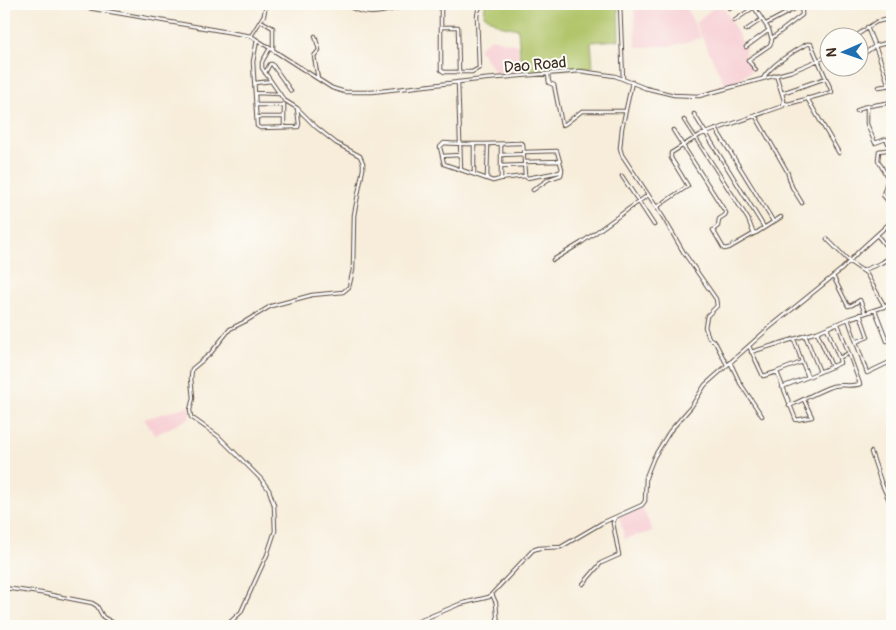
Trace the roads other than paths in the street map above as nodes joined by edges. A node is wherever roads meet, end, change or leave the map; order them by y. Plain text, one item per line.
1 (65, 4) edge
2 (266, 4) edge
3 (345, 4) edge
4 (414, 4) edge
5 (441, 4) edge
6 (482, 4) edge
7 (620, 4) edge
8 (736, 4) edge
9 (398, 5) edge
10 (753, 6) edge
11 (729, 8) dead end
12 (892, 18) edge
13 (762, 19) junction
14 (261, 21) junction
15 (734, 21) dead end
16 (765, 24) junction
17 (441, 27) junction
18 (866, 27) joint
19 (746, 30) dead end
20 (769, 30) junction
21 (251, 36) junction
22 (315, 36) dead end
23 (772, 38) junction
24 (257, 40) junction
25 (890, 42) dead end
26 (875, 46) junction
27 (746, 47) dead end
28 (271, 49) junction
29 (868, 51) edge
30 (818, 59) edge
31 (818, 61) edge
32 (756, 70) dead end
33 (459, 72) junction
34 (264, 74) junction
35 (548, 74) junction
36 (776, 75) junction
37 (623, 78) junction
38 (826, 78) joint
39 (318, 79) junction
40 (763, 79) junction
41 (271, 80) junction
42 (458, 82) junction
43 (632, 82) junction
44 (255, 83) junction
45 (890, 85) edge
46 (878, 87) dead end
47 (292, 91) dead end
48 (256, 93) junction
49 (782, 93) junction
50 (280, 94) junction
51 (807, 98) junction
52 (284, 100) junction
53 (892, 102) edge
54 (784, 103) junction
55 (257, 104) junction
56 (284, 105) junction
57 (867, 106) junction
58 (297, 108) junction
59 (626, 111) junction
60 (857, 111) dead end
61 (694, 114) dead end
62 (755, 115) junction
63 (257, 116) junction
64 (284, 117) junction
65 (684, 120) dead end
66 (284, 127) junction
67 (716, 129) junction
68 (673, 130) dead end
69 (706, 133) junction
70 (696, 137) junction
71 (460, 144) junction
72 (488, 144) junction
73 (500, 144) junction
74 (474, 145) junction
75 (683, 145) junction
76 (892, 149) edge
77 (525, 153) junction
78 (839, 153) dead end
79 (461, 155) junction
80 (501, 155) junction
81 (442, 156) junction
82 (560, 161) junction
83 (524, 164) junction
84 (501, 166) junction
85 (461, 170) junction
86 (562, 170) junction
87 (474, 174) junction
88 (525, 176) junction
89 (622, 176) dead end
90 (487, 179) junction
91 (500, 179) junction
92 (533, 190) dead end
93 (648, 195) junction
94 (638, 202) junction
95 (802, 203) dead end
96 (892, 206) edge
97 (656, 207) junction
98 (781, 217) dead end
99 (892, 221) edge
100 (773, 222) junction
101 (654, 225) dead end
102 (764, 227) junction
103 (755, 233) junction
104 (877, 235) junction
105 (827, 239) dead end
106 (892, 241) edge
107 (886, 246) junction
108 (892, 255) edge
109 (553, 260) dead end
110 (849, 260) junction
111 (862, 271) junction
112 (833, 276) junction
113 (892, 304) edge
114 (885, 307) junction
115 (875, 310) junction
116 (865, 313) junction
117 (860, 314) junction
118 (848, 319) junction
119 (838, 324) junction
120 (827, 328) junction
121 (817, 332) junction
122 (805, 335) junction
123 (794, 339) junction
124 (887, 341) dead end
125 (856, 342) junction
126 (749, 346) junction
127 (751, 352) junction
128 (849, 353) junction
129 (839, 358) junction
130 (892, 361) edge
131 (730, 362) junction
132 (802, 362) junction
133 (727, 365) junction
134 (832, 367) junction
135 (776, 372) junction
136 (820, 372) junction
137 (808, 377) junction
138 (782, 387) junction
139 (804, 399) junction
140 (789, 406) junction
141 (762, 416) dead end
142 (870, 452) dead end
143 (892, 507) edge
144 (615, 518) junction
145 (582, 584) dead end
146 (4, 588) edge
147 (492, 594) junction
148 (119, 626) edge
149 (226, 626) edge
150 (407, 626) edge
151 (498, 626) edge

1 - 21 street
2 - 14 street
3 - 9 street
4 - 9 street
5 - 17 street
6 - 33 street
7 - 37 street
8 - 11 street
10 - 13 street
10 - 15 street
12 - 18 street
13 - 16 street
13 - 19 street
14 - 21 street
14 - 28 street
16 - 20 street
16 - 23 street
17 - 33 street
17 - 33 street
18 - 26 street
20 - 23 street
20 - 27 street
21 - 24 street, Dao Road
22 - 39 street
23 - 32 street
24 - 28 street, Dao Road
24 - 44 street
25 - 26 street
26 - 29 street
26 - 45 street
28 - 34 street
28 - 39 street, Dao Road
30 - 40 street
31 - 36 street, Dao Road
34 - 41 street
34 - 47 street
35 - 37 street, Dao Road
35 - 42 street, Dao Road
35 - 59 street
36 - 40 street, Dao Road
36 - 49 street
37 - 43 street, Dao Road
38 - 49 street
38 - 51 street
39 - 42 street, Dao Road
40 - 43 street, Dao Road
41 - 44 street
41 - 50 street
42 - 71 street
43 - 59 street
44 - 48 street
45 - 46 street
48 - 50 street
48 - 55 street
49 - 54 street
50 - 52 street
51 - 54 street
51 - 78 street
52 - 56 street
52 - 58 street
53 - 57 street
54 - 62 street
55 - 56 street
55 - 63 street
56 - 64 street
57 - 60 street
57 - 76 street
58 - 66 street
58 - 149 street
59 - 93 street
61 - 69 street
62 - 67 street
62 - 95 street
63 - 64 street
63 - 66 street
64 - 66 street
65 - 70 street
67 - 69 street
67 - 100 street
68 - 75 street
69 - 70 street
69 - 102 street
70 - 75 street
70 - 103 street
71 - 74 street
71 - 79 street
71 - 81 street
72 - 73 street
72 - 74 street
72 - 90 street
73 - 77 street
73 - 80 street
74 - 87 street
75 - 97 street
75 - 103 street
76 - 96 street
77 - 80 street
77 - 82 street
77 - 83 street
79 - 81 street
79 - 85 street
80 - 84 street
81 - 85 street
82 - 83 street
82 - 86 street
83 - 84 street
83 - 88 street
84 - 91 street
85 - 87 street
86 - 88 street
86 - 92 street
87 - 90 street
88 - 91 street
89 - 94 street
90 - 91 street
93 - 94 street
93 - 97 street
94 - 101 street
94 - 109 street
97 - 133 street
98 - 100 street
99 - 104 street
100 - 102 street
102 - 103 street
104 - 107 street
104 - 110 street
105 - 110 street
106 - 107 street
107 - 108 street
108 - 111 street
110 - 111 street
110 - 112 street
111 - 114 street
112 - 116 street
112 - 126 street
113 - 114 street
114 - 115 street
115 - 116 street
115 - 124 street
116 - 117 street
117 - 118 street
117 - 125 street
118 - 119 street
118 - 125 street
119 - 120 street
119 - 128 street
120 - 121 street
120 - 129 street
121 - 122 street
121 - 134 street
122 - 123 street
122 - 136 street
123 - 127 street
123 - 132 street
125 - 130 street
126 - 127 street
126 - 131 street
127 - 135 street
128 - 129 street
128 - 139 street
129 - 134 street
131 - 133 street
131 - 141 street
132 - 135 street
132 - 137 street
133 - 144 street
134 - 136 street
135 - 138 street
136 - 137 street
137 - 138 street
138 - 140 street
139 - 140 street
139 - 140 street
142 - 143 street
144 - 145 street
144 - 147 street
146 - 148 street
147 - 150 street
147 - 151 street

